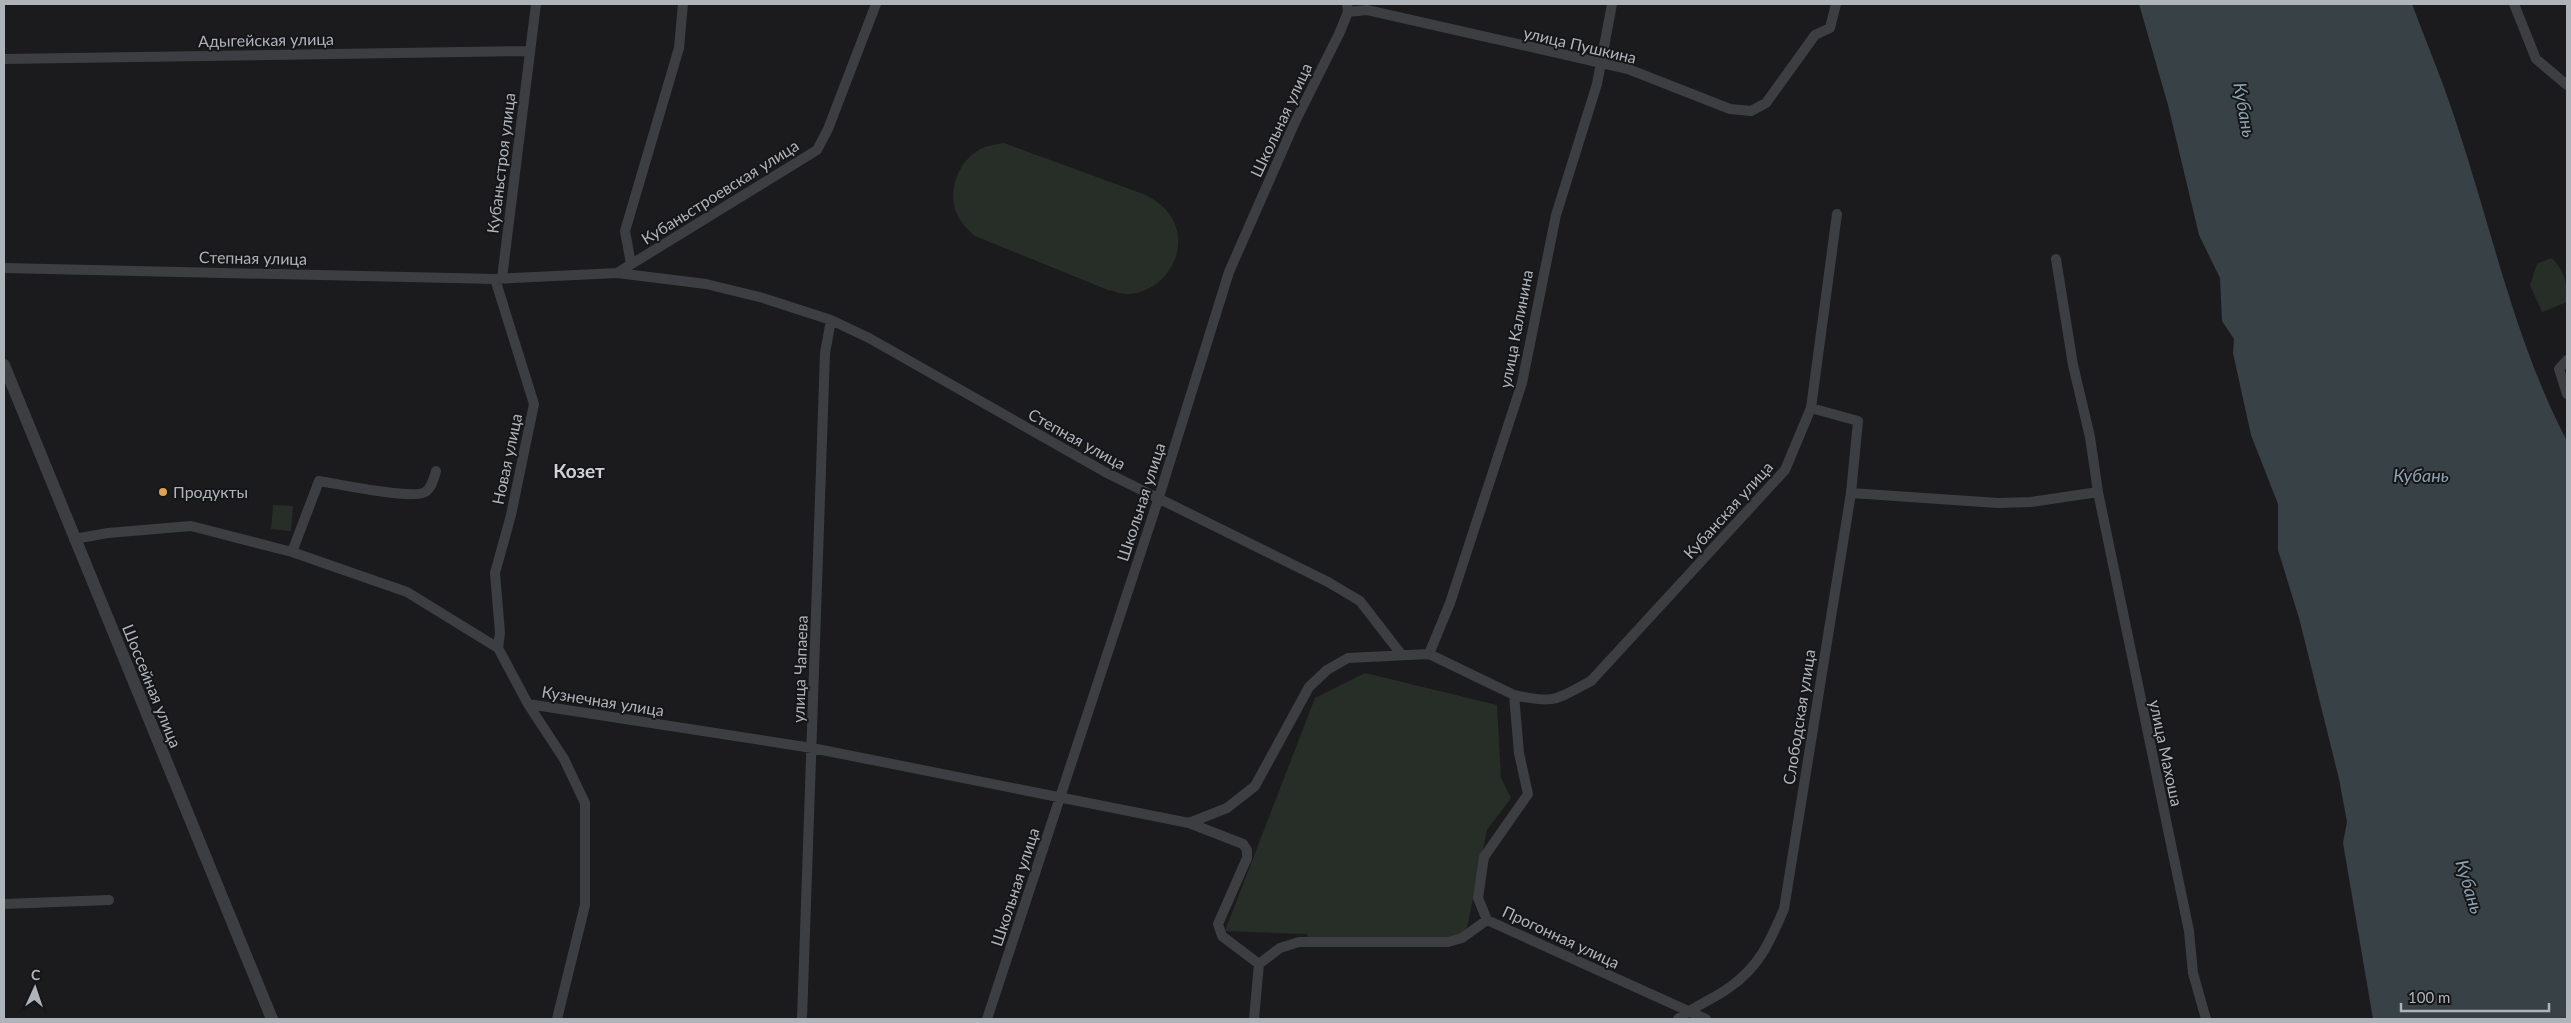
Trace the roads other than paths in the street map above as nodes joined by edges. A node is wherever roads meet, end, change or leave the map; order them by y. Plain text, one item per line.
1 (536, 4) edge
2 (683, 4) edge
3 (876, 4) edge
4 (1612, 4) edge
5 (1836, 4) edge
6 (2514, 4) edge
7 (1348, 8) edge
8 (529, 51) junction
9 (4, 60) edge
10 (1600, 65) junction
11 (2567, 84) edge
12 (1837, 214) dead end
13 (2056, 259) dead end
14 (631, 264) junction
15 (4, 268) edge
16 (617, 273) junction
17 (498, 279) junction
18 (831, 320) junction
19 (2567, 360) edge
20 (4, 365) edge
21 (2567, 394) edge
22 (1811, 408) junction
23 (436, 472) dead end
24 (2098, 492) junction
25 (1851, 493) junction
26 (1158, 500) junction
27 (74, 539) junction
28 (292, 552) junction
29 (498, 648) junction
30 (1401, 654) junction
31 (1430, 654) junction
32 (1514, 695) junction
33 (528, 704) junction
34 (812, 748) junction
35 (1061, 796) junction
36 (1189, 823) junction
37 (110, 900) dead end
38 (4, 904) edge
39 (1487, 920) junction
40 (1259, 964) junction
41 (1686, 1012) junction
42 (272, 1019) edge
43 (557, 1019) edge
44 (802, 1019) edge
45 (988, 1019) edge
46 (1254, 1019) edge
47 (1678, 1019) edge
48 (1706, 1019) edge
49 (2206, 1019) edge

1 - 8 street, Кубаньстроя улица
2 - 14 street, Кубаньстроевская улица
3 - 14 street, Кубаньстроевская улица
4 - 10 street, улица Калинина
5 - 10 street, улица Пушкина
6 - 11 street
7 - 10 street, улица Пушкина
7 - 26 street, Школьная улица
8 - 9 street, Адыгейская улица
8 - 17 street, Кубаньстроя улица
10 - 31 street, улица Калинина
12 - 22 street, Кубанская улица
13 - 24 street, улица Махоша
14 - 16 street, Кубаньстроевская улица
15 - 17 street, Степная улица
16 - 17 street, Степная улица
16 - 18 street, Степная улица
17 - 29 street, Новая улица
18 - 26 street, Степная улица
18 - 34 street, улица Чапаева
19 - 21 street
20 - 27 street, Шоссейная улица
22 - 25 street, Слободская улица
22 - 32 street, Кубанская улица
23 - 28 street
24 - 25 street
24 - 49 street, улица Махоша
25 - 41 street, Слободская улица
26 - 30 street, Степная улица
26 - 35 street, Школьная улица
27 - 28 street
27 - 42 street, Шоссейная улица
28 - 29 street
29 - 33 street, Кузнечная улица
30 - 31 street
30 - 36 street
31 - 32 street, Кубанская улица
32 - 39 street
33 - 34 street, Кузнечная улица
33 - 43 street
34 - 35 street, Кузнечная улица
34 - 44 street, улица Чапаева
35 - 36 street, Кузнечная улица
35 - 45 street, Школьная улица
36 - 40 street, Кузнечная улица
37 - 38 street
39 - 40 street, Прогонная улица
39 - 41 street, Прогонная улица
40 - 46 street
41 - 47 street, Слободская улица
41 - 48 street, Прогонная улица

